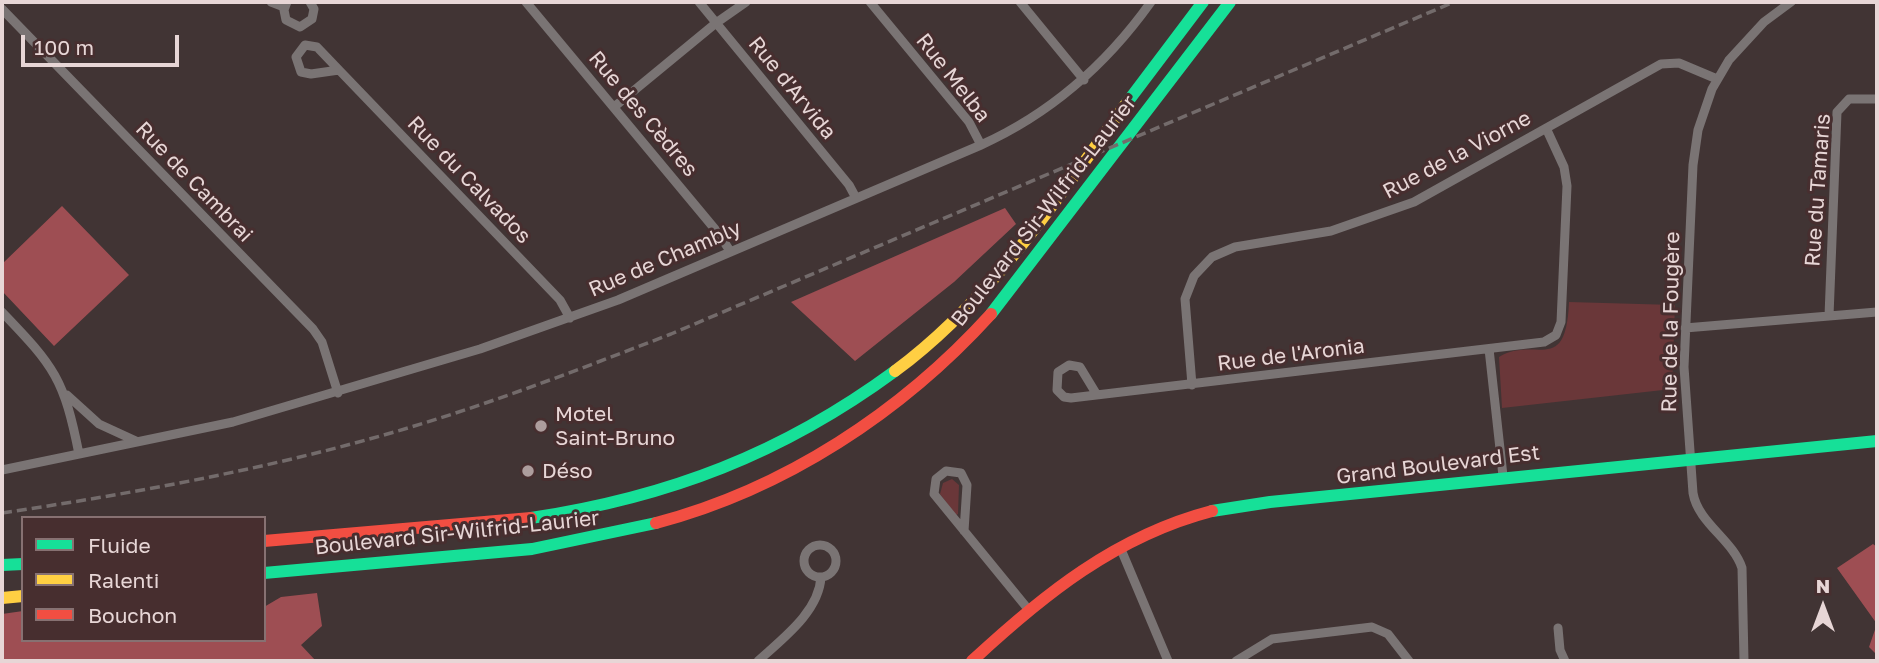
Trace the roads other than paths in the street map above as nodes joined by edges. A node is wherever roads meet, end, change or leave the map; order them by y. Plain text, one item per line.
1 (271, 2) edge
2 (310, 2) edge
3 (526, 2) edge
4 (699, 2) edge
5 (746, 2) edge
6 (870, 2) edge
7 (1020, 2) edge
8 (1151, 2) edge
9 (1203, 2) edge
10 (1230, 2) edge
11 (1791, 2) edge
12 (286, 4) edge
13 (2, 9) edge
14 (716, 23) junction
15 (339, 70) junction
16 (1717, 79) junction
17 (1084, 80) junction
18 (1877, 99) edge
19 (614, 107) junction
20 (1546, 128) junction
21 (981, 145) junction
22 (856, 198) junction
23 (730, 251) junction
24 (2, 312) edge
25 (1877, 312) edge
26 (1829, 316) junction
27 (570, 318) junction
28 (1685, 328) junction
29 (1489, 349) junction
30 (1192, 385) junction
31 (338, 393) junction
32 (66, 394) junction
33 (1097, 396) junction
34 (1877, 441) edge
35 (137, 442) junction
36 (79, 454) junction
37 (1690, 458) junction
38 (2, 470) edge
39 (1503, 476) junction
40 (964, 531) junction
41 (266, 541) edge
42 (1120, 547) junction
43 (21, 564) edge
44 (2, 565) edge
45 (266, 573) edge
46 (821, 577) dead end
47 (21, 596) edge
48 (2, 598) edge
49 (1028, 609) junction
50 (1558, 628) dead end
51 (758, 661) edge
52 (972, 661) edge
53 (1168, 661) edge
54 (1236, 661) edge
55 (1409, 661) edge
56 (1565, 661) edge
57 (1744, 661) edge

1 - 12 street
2 - 12 street
3 - 19 street, Rue des Cèdres
4 - 14 street, Rue d'Arvida
5 - 14 street
6 - 21 street, Rue Melba
7 - 17 street
8 - 17 street, Rue de Chambly
9 - 41 main road, Boulevard Sir-Wilfrid-Laurier
10 - 45 main road, Boulevard Sir-Wilfrid-Laurier
11 - 16 street, Rue de la Fougère
13 - 31 street, Rue de Cambrai
14 - 19 street
14 - 22 street, Rue d'Arvida
15 - 15 street, Rue du Calvados
15 - 27 street, Rue du Calvados
16 - 20 street, Rue de la Viorne
16 - 28 street, Rue de la Fougère
17 - 21 street, Rue de Chambly
18 - 26 street, Rue du Tamaris
19 - 23 street, Rue des Cèdres
20 - 29 street, Rue de l'Aronia
20 - 30 street, Rue de la Viorne
21 - 22 street, Rue de Chambly
22 - 23 street, Rue de Chambly
23 - 27 street, Rue de Chambly
24 - 32 street
25 - 26 street
26 - 28 street
27 - 31 street, Rue de Chambly
28 - 37 street, Rue de la Fougère
29 - 30 street, Rue de l'Aronia
29 - 39 street
30 - 33 street, Rue de l'Aronia
31 - 35 street, Rue de Chambly
32 - 35 street
32 - 36 street
33 - 33 street, Rue de l'Aronia
34 - 37 main road, Grand Boulevard Est
35 - 36 street, Rue de Chambly
36 - 38 street, Rue de Chambly
37 - 39 main road, Grand Boulevard Est
37 - 57 street, Rue de la Fougère
39 - 42 main road, Grand Boulevard Est
40 - 40 street
40 - 49 street
42 - 49 main road, Grand Boulevard Est
42 - 53 street
43 - 44 main road
46 - 51 street
47 - 48 main road
49 - 52 main road, Grand Boulevard Est
50 - 56 street
54 - 55 street

